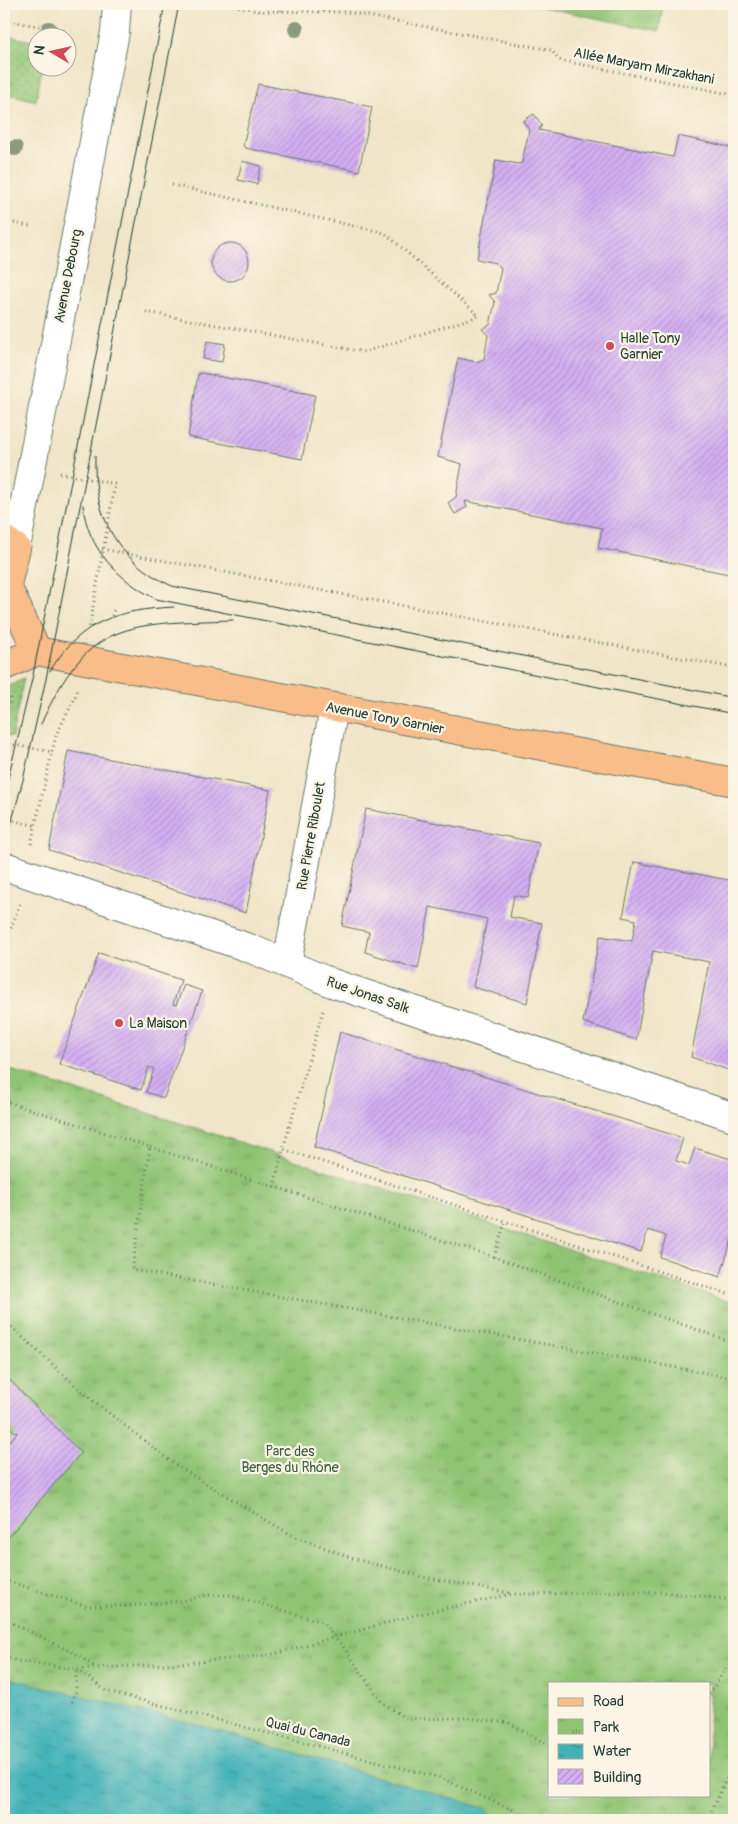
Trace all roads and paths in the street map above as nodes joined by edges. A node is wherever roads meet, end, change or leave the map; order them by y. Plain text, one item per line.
1 (117, 4) edge
2 (229, 4) edge
3 (284, 4) edge
4 (281, 11) junction
5 (4, 20) edge
6 (51, 28) edge
7 (734, 95) edge
8 (168, 184) dead end
9 (4, 220) edge
10 (33, 226) dead end
11 (146, 312) dead end
12 (116, 484) dead end
13 (10, 544) edge
14 (5, 591) edge
15 (114, 610) dead end
16 (112, 616) dead end
17 (37, 651) junction
18 (4, 666) edge
19 (734, 668) edge
20 (334, 708) junction
21 (65, 718) dead end
22 (4, 744) edge
23 (53, 752) junction
24 (734, 782) edge
25 (4, 818) edge
26 (36, 826) junction
27 (13, 870) edge
28 (4, 947) edge
29 (287, 964) junction
30 (332, 983) junction
31 (4, 1101) edge
32 (734, 1117) edge
33 (150, 1147) junction
34 (283, 1149) junction
35 (274, 1187) junction
36 (506, 1223) junction
37 (494, 1257) junction
38 (728, 1294) dead end
39 (4, 1320) edge
40 (734, 1344) edge
41 (734, 1378) edge
42 (4, 1580) edge
43 (513, 1594) junction
44 (734, 1600) edge
45 (4, 1619) edge
46 (334, 1637) junction
47 (4, 1657) edge
48 (734, 1657) edge
49 (96, 1667) junction
50 (76, 1668) junction
51 (710, 1693) edge
52 (72, 1702) dead end
53 (548, 1744) edge
54 (734, 1763) edge
55 (535, 1820) edge
56 (707, 1820) edge

1 - 13 street, Avenue Debourg
2 - 4 path, Allée Maryam Mirzakhani
3 - 4 path
4 - 7 path, Allée Maryam Mirzakhani
5 - 6 path
8 - 11 path
9 - 10 path
12 - 19 path
13 - 14 main road
14 - 17 main road
15 - 16 path
17 - 18 main road
17 - 20 main road, Avenue Tony Garnier
20 - 24 main road, Avenue Tony Garnier
20 - 29 street, Rue Pierre Riboulet
21 - 23 path
22 - 23 path
23 - 26 path
25 - 26 path
26 - 27 path
27 - 28 path
27 - 29 street, Rue Jonas Salk
29 - 30 street, Rue Jonas Salk
30 - 32 street, Rue Jonas Salk
30 - 34 path
31 - 33 path
33 - 35 path
33 - 41 path
34 - 35 path
34 - 36 path
35 - 37 path
36 - 37 path
36 - 38 path
37 - 40 path
39 - 43 path
42 - 46 path
43 - 44 path
43 - 46 path
45 - 49 path
46 - 49 path
46 - 53 path
47 - 50 path
48 - 51 path
49 - 50 path
50 - 52 path
50 - 55 path, Quai du Canada
54 - 56 path

